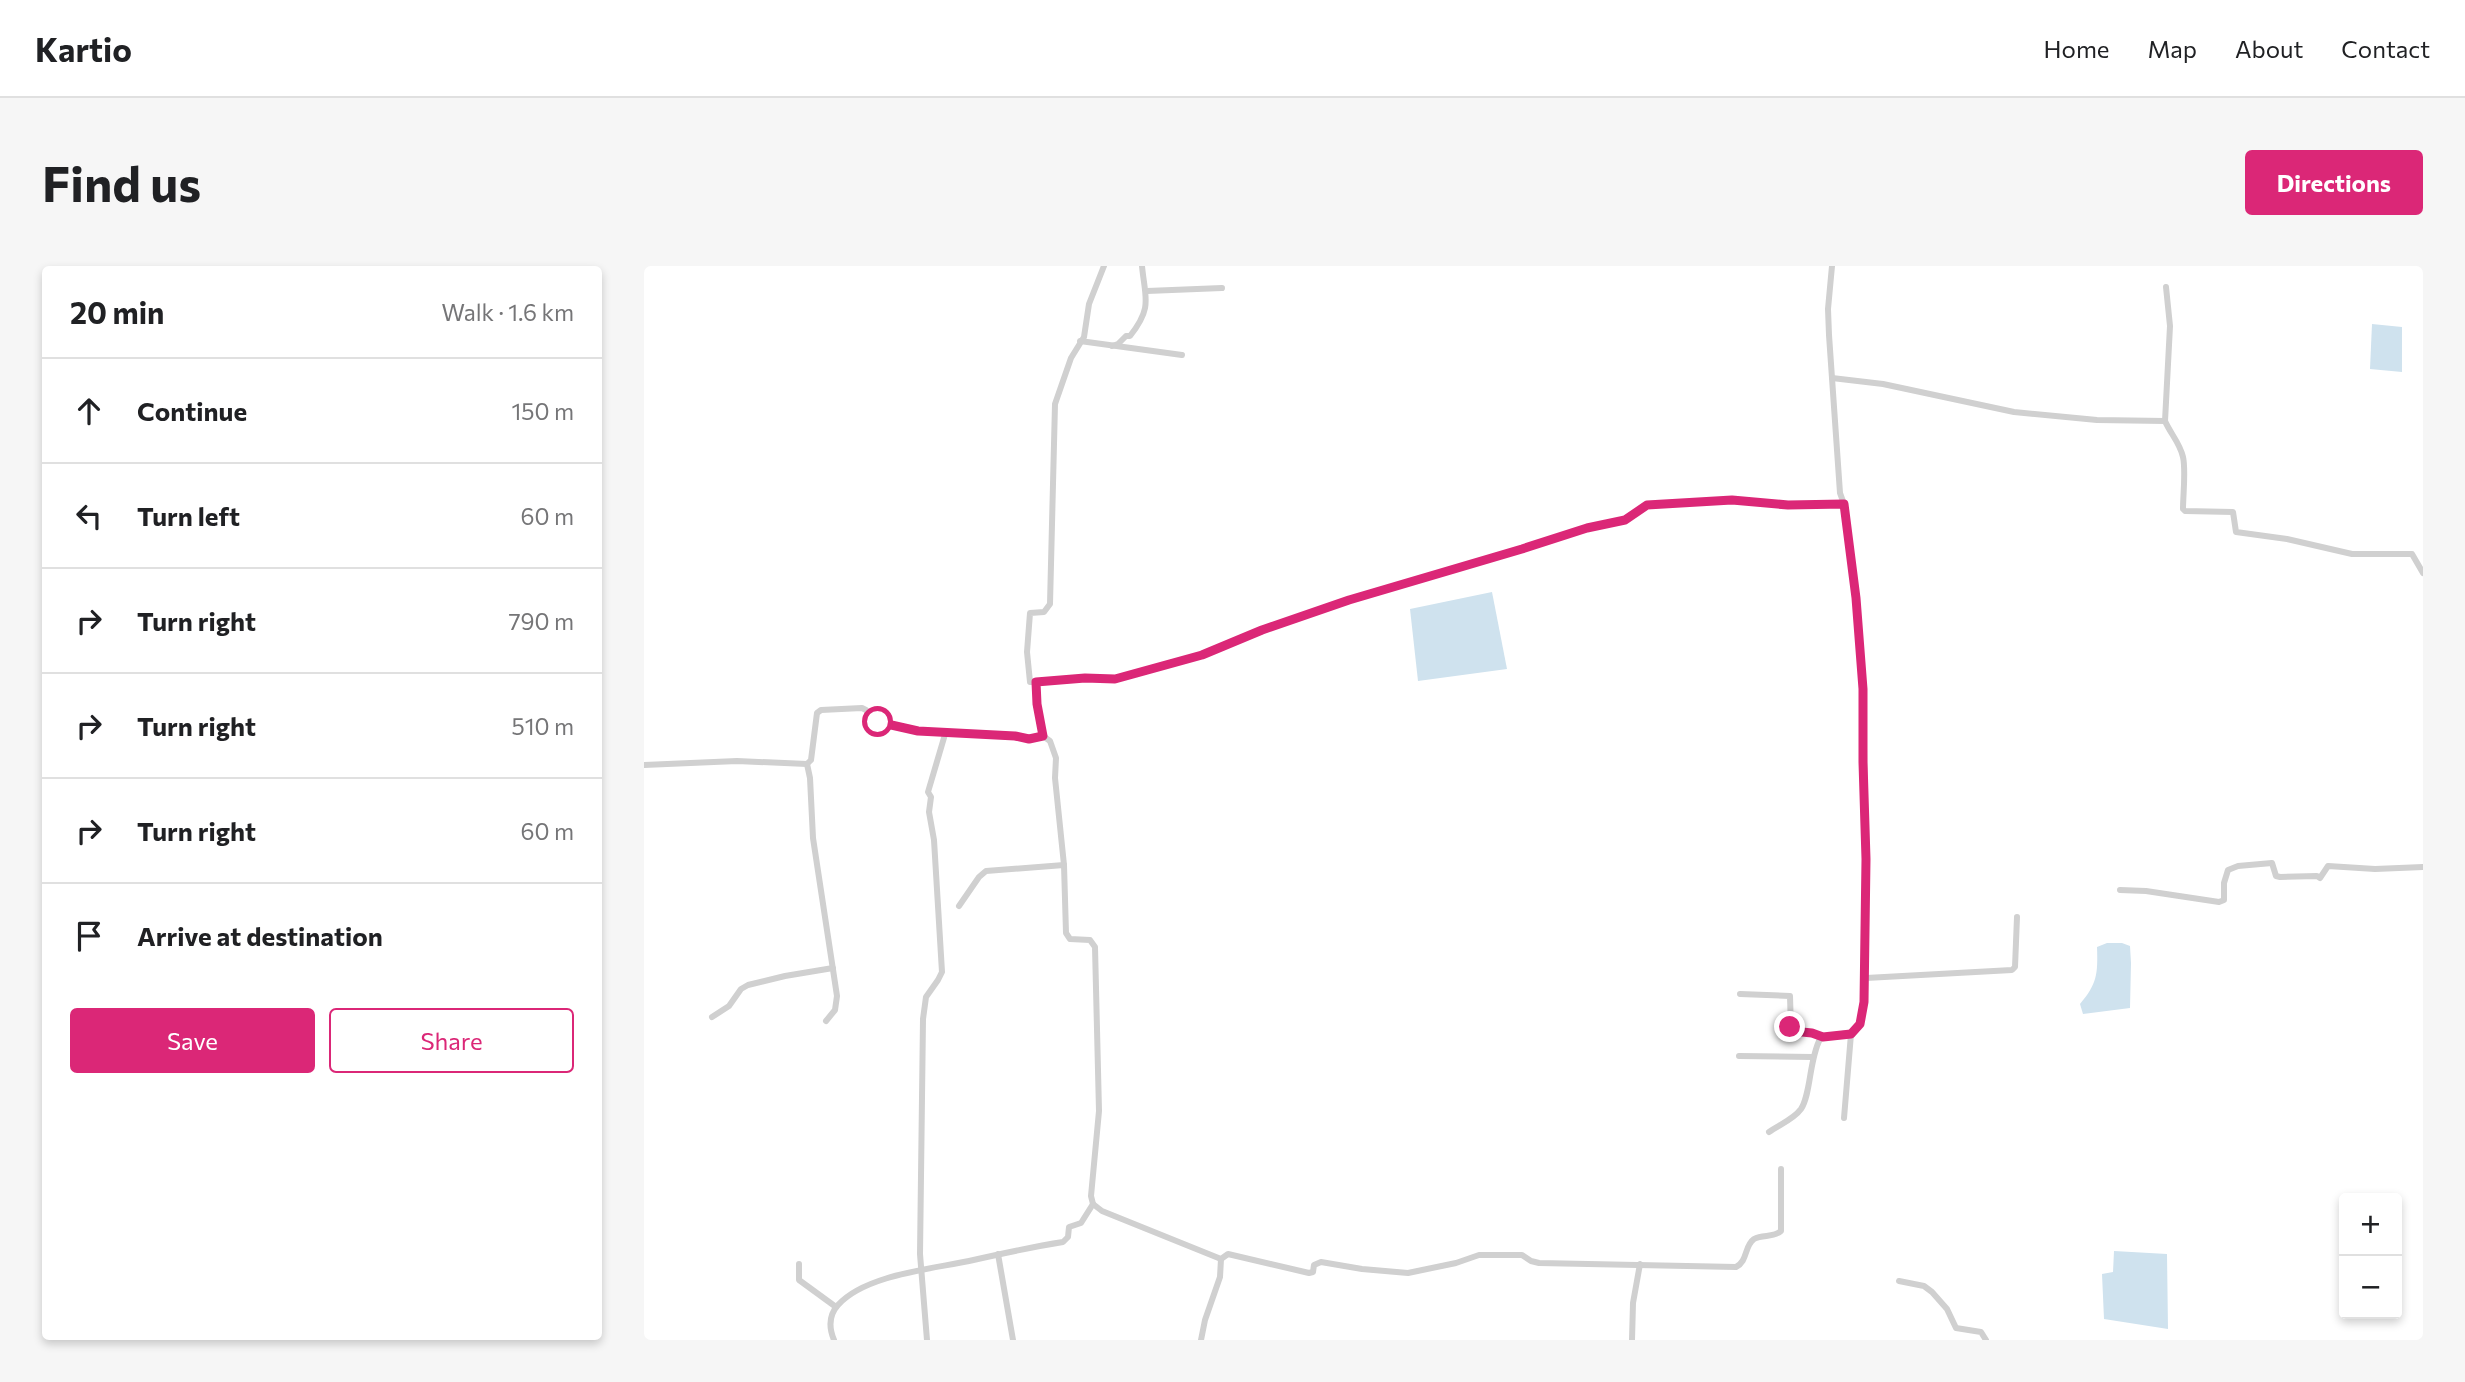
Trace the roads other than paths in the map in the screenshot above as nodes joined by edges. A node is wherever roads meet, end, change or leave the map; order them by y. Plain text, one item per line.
1 (1104, 266) edge
2 (1142, 266) edge
3 (1832, 266) edge
4 (2166, 287) dead end
5 (1222, 288) dead end
6 (1147, 291) junction
7 (1080, 341) junction
8 (1112, 346) junction
9 (1182, 355) dead end
10 (1832, 378) junction
11 (2165, 421) junction
12 (1844, 504) junction
13 (2422, 569) edge
14 (1036, 682) junction
15 (946, 732) junction
16 (1043, 736) junction
17 (807, 764) junction
18 (644, 765) edge
19 (1064, 864) junction
20 (2423, 867) edge
21 (2120, 890) dead end
22 (959, 906) dead end
23 (2017, 917) dead end
24 (833, 968) junction
25 (1866, 978) junction
26 (1740, 994) dead end
27 (712, 1017) dead end
28 (825, 1021) dead end
29 (1851, 1034) junction
30 (1823, 1037) junction
31 (1739, 1056) dead end
32 (1812, 1057) junction
33 (1844, 1118) dead end
34 (1769, 1132) dead end
35 (1781, 1169) dead end
36 (1093, 1204) junction
37 (998, 1254) junction
38 (1222, 1259) junction
39 (799, 1264) dead end
40 (1640, 1264) junction
41 (921, 1270) junction
42 (1899, 1281) dead end
43 (836, 1307) junction
44 (834, 1340) edge
45 (927, 1340) edge
46 (1013, 1340) edge
47 (1201, 1340) edge
48 (1632, 1340) edge
49 (1986, 1340) edge

1 - 7 street
2 - 6 street
3 - 10 street
4 - 11 street
5 - 6 street
6 - 8 street
7 - 8 street
7 - 14 street
8 - 9 street
10 - 11 street
10 - 12 street
11 - 13 street
12 - 14 street
12 - 25 street
14 - 16 street
15 - 16 street
15 - 17 street
15 - 41 street
16 - 19 street
17 - 18 street
17 - 24 street
19 - 22 street
19 - 36 street
20 - 21 street
23 - 25 street
24 - 27 street
24 - 28 street
25 - 29 street
26 - 30 street
29 - 30 street
29 - 33 street
30 - 32 street
31 - 32 street
32 - 34 street
35 - 40 street
36 - 37 street
36 - 38 street
37 - 41 street
37 - 46 street
38 - 40 street
38 - 47 street
39 - 43 street
40 - 48 street
41 - 43 street
41 - 45 street
42 - 49 street
43 - 44 street

